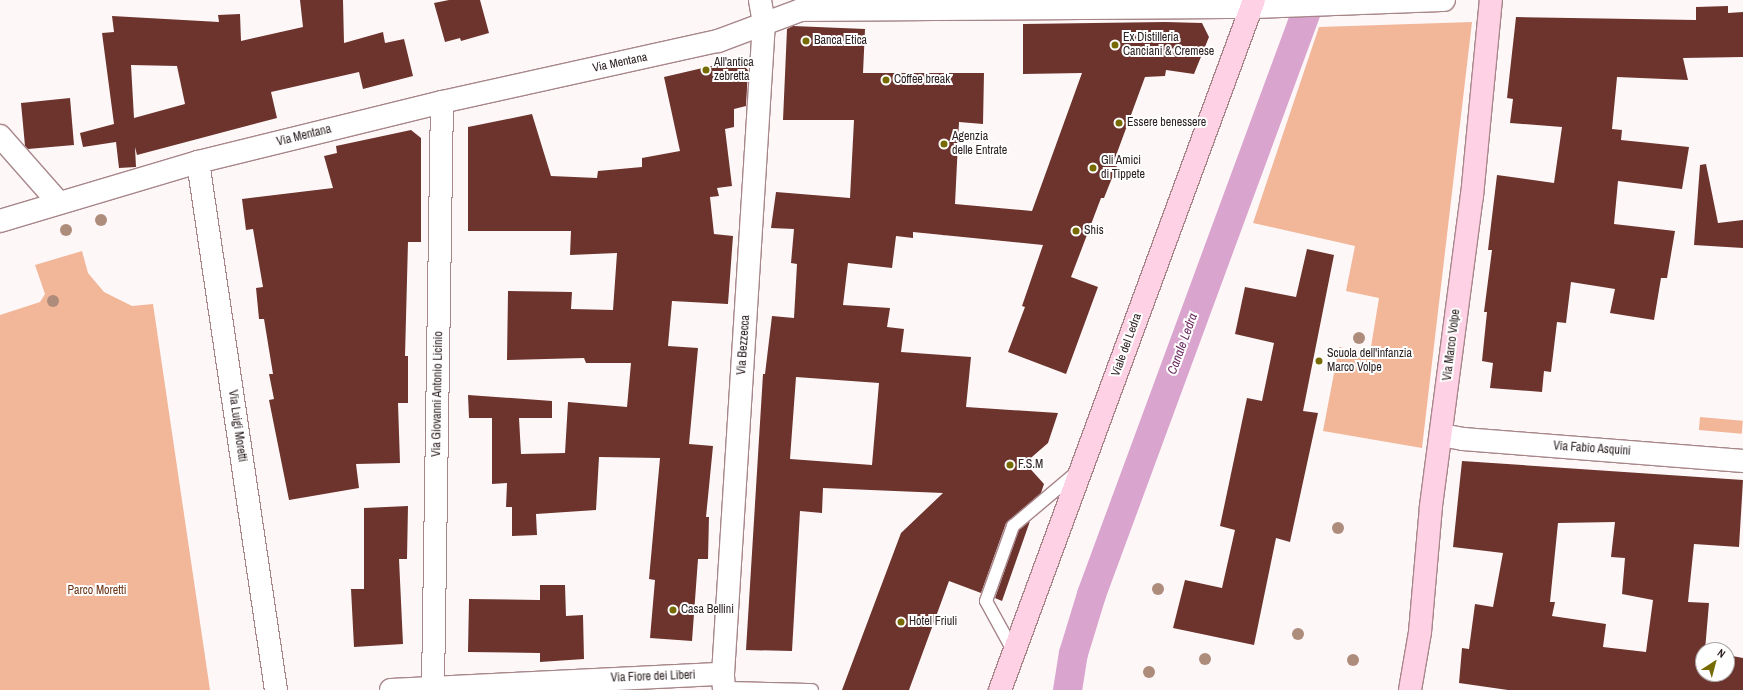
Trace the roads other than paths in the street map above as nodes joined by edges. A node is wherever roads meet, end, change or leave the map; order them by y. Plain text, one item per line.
1 (760, 0) edge
2 (1444, 0) edge
3 (1491, 0) edge
4 (1253, 3) edge
5 (764, 23) junction
6 (442, 102) junction
7 (0, 136) edge
8 (198, 162) junction
9 (59, 203) junction
10 (0, 221) edge
11 (1441, 435) junction
12 (1743, 461) edge
13 (1082, 468) junction
14 (1014, 652) junction
15 (723, 684) edge
16 (434, 686) junction
17 (276, 690) edge
18 (391, 690) edge
19 (812, 690) edge
20 (1000, 690) edge
21 (1410, 690) edge

1 - 5 street, Via Bezzecca
2 - 4 street, Via Mentana
3 - 11 main road, Via Marco Volpe
4 - 5 street, Via Mentana
4 - 13 main road, Viale del Ledra
5 - 6 street, Via Mentana
5 - 15 street, Via Bezzecca
6 - 8 street, Via Mentana
6 - 16 street, Via Giovanni Antonio Licinio
7 - 9 street
8 - 9 street, Via Mentana
8 - 17 street, Via Luigi Moretti
9 - 10 street, Via Mentana
11 - 12 street, Via Fabio Asquini
11 - 21 main road, Via Marco Volpe
13 - 14 main road, Viale del Ledra
13 - 14 lane
14 - 20 main road, Viale del Ledra
15 - 16 street, Via Fiore dei Liberi
15 - 19 lane
16 - 18 street, Via Fiore dei Liberi

